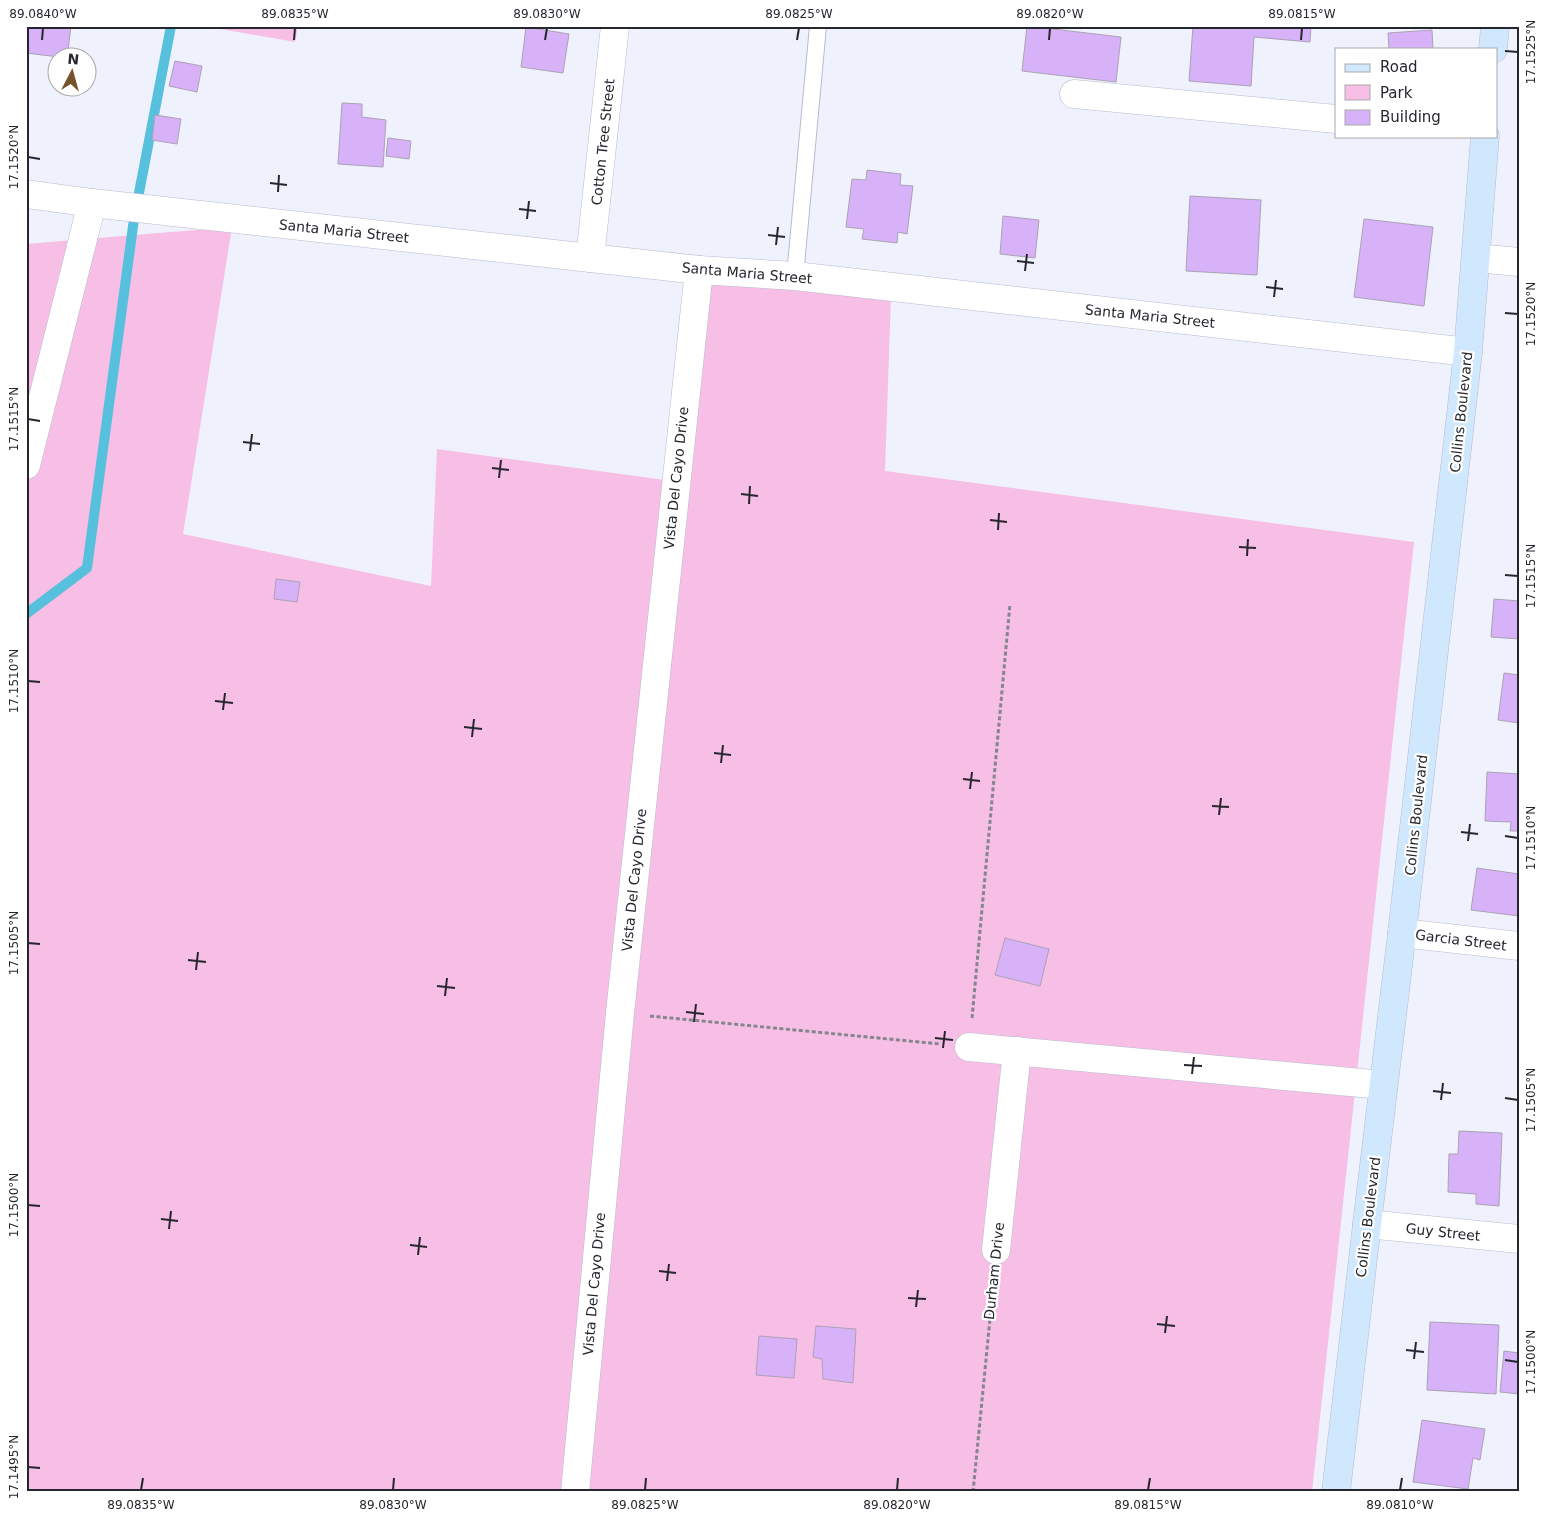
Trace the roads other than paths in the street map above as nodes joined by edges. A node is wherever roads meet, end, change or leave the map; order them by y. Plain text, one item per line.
1 (615, 26) edge
2 (818, 26) edge
3 (1496, 26) edge
4 (1493, 48) edge
5 (1074, 94) dead end
6 (1335, 119) edge
7 (1485, 138) edge
8 (26, 194) edge
9 (92, 203) junction
10 (590, 258) junction
11 (1476, 258) junction
12 (1519, 262) edge
13 (699, 270) junction
14 (795, 276) junction
15 (1468, 352) junction
16 (26, 465) edge
17 (1402, 933) junction
18 (1519, 946) edge
19 (970, 1047) road end
20 (1017, 1051) junction
21 (1384, 1084) junction
22 (1367, 1224) junction
23 (1519, 1239) edge
24 (996, 1250) road end
25 (574, 1492) edge
26 (1336, 1492) edge

1 - 10 street, Cotton Tree Street
2 - 14 lane
3 - 4 main road
5 - 6 street
7 - 11 main road, Collins Boulevard
8 - 9 street, Santa Maria Street
9 - 10 street, Santa Maria Street
9 - 16 street
10 - 13 street, Santa Maria Street
11 - 12 street
11 - 15 main road, Collins Boulevard
13 - 14 street, Santa Maria Street
13 - 25 street, Vista Del Cayo Drive
14 - 15 street, Santa Maria Street
15 - 17 main road, Collins Boulevard
17 - 18 street, Garcia Street
17 - 21 main road, Collins Boulevard
19 - 20 street
20 - 21 street
20 - 24 street, Durham Drive
21 - 22 main road, Collins Boulevard
22 - 23 street, Guy Street
22 - 26 main road, Collins Boulevard

